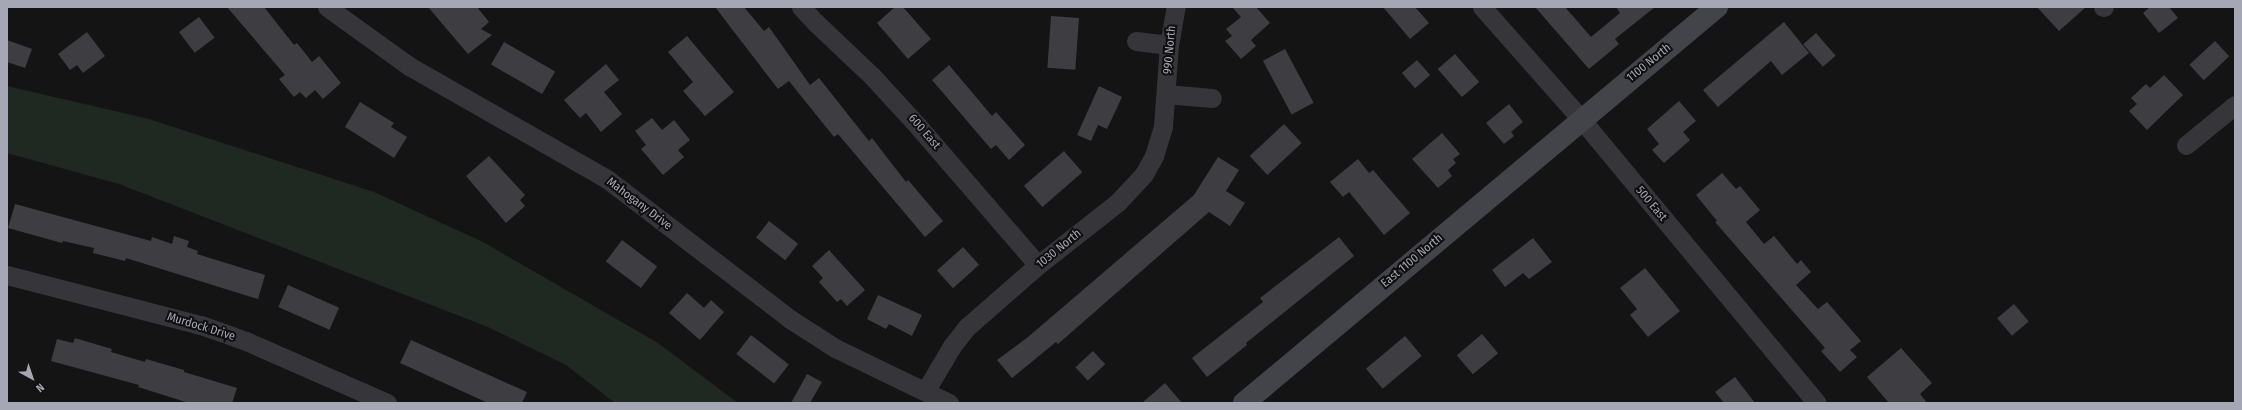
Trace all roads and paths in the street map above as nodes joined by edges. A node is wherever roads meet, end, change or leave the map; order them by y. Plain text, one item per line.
1 (327, 7) edge
2 (802, 7) edge
3 (1176, 7) edge
4 (1482, 7) edge
5 (1716, 7) edge
6 (1136, 41) dead end
7 (1169, 45) junction
8 (1166, 94) junction
9 (1212, 98) dead end
10 (2235, 105) edge
11 (1581, 119) junction
12 (2186, 145) dead end
13 (1038, 265) junction
14 (7, 275) edge
15 (926, 390) junction
16 (377, 401) edge
17 (949, 403) edge
18 (1244, 403) edge
19 (1816, 403) edge

1 - 15 street, Mahogany Drive
2 - 13 street, 600 East
3 - 7 street, 990 North
4 - 11 street, 500 East
5 - 11 street, 1100 North
6 - 7 street
7 - 8 street, 990 North
8 - 9 street
8 - 13 street, 1030 North
10 - 12 street
11 - 18 street, East 1100 North
11 - 19 street, 500 East
13 - 15 street, 1030 North
14 - 16 street, Murdock Drive
15 - 17 street, Mahogany Drive

